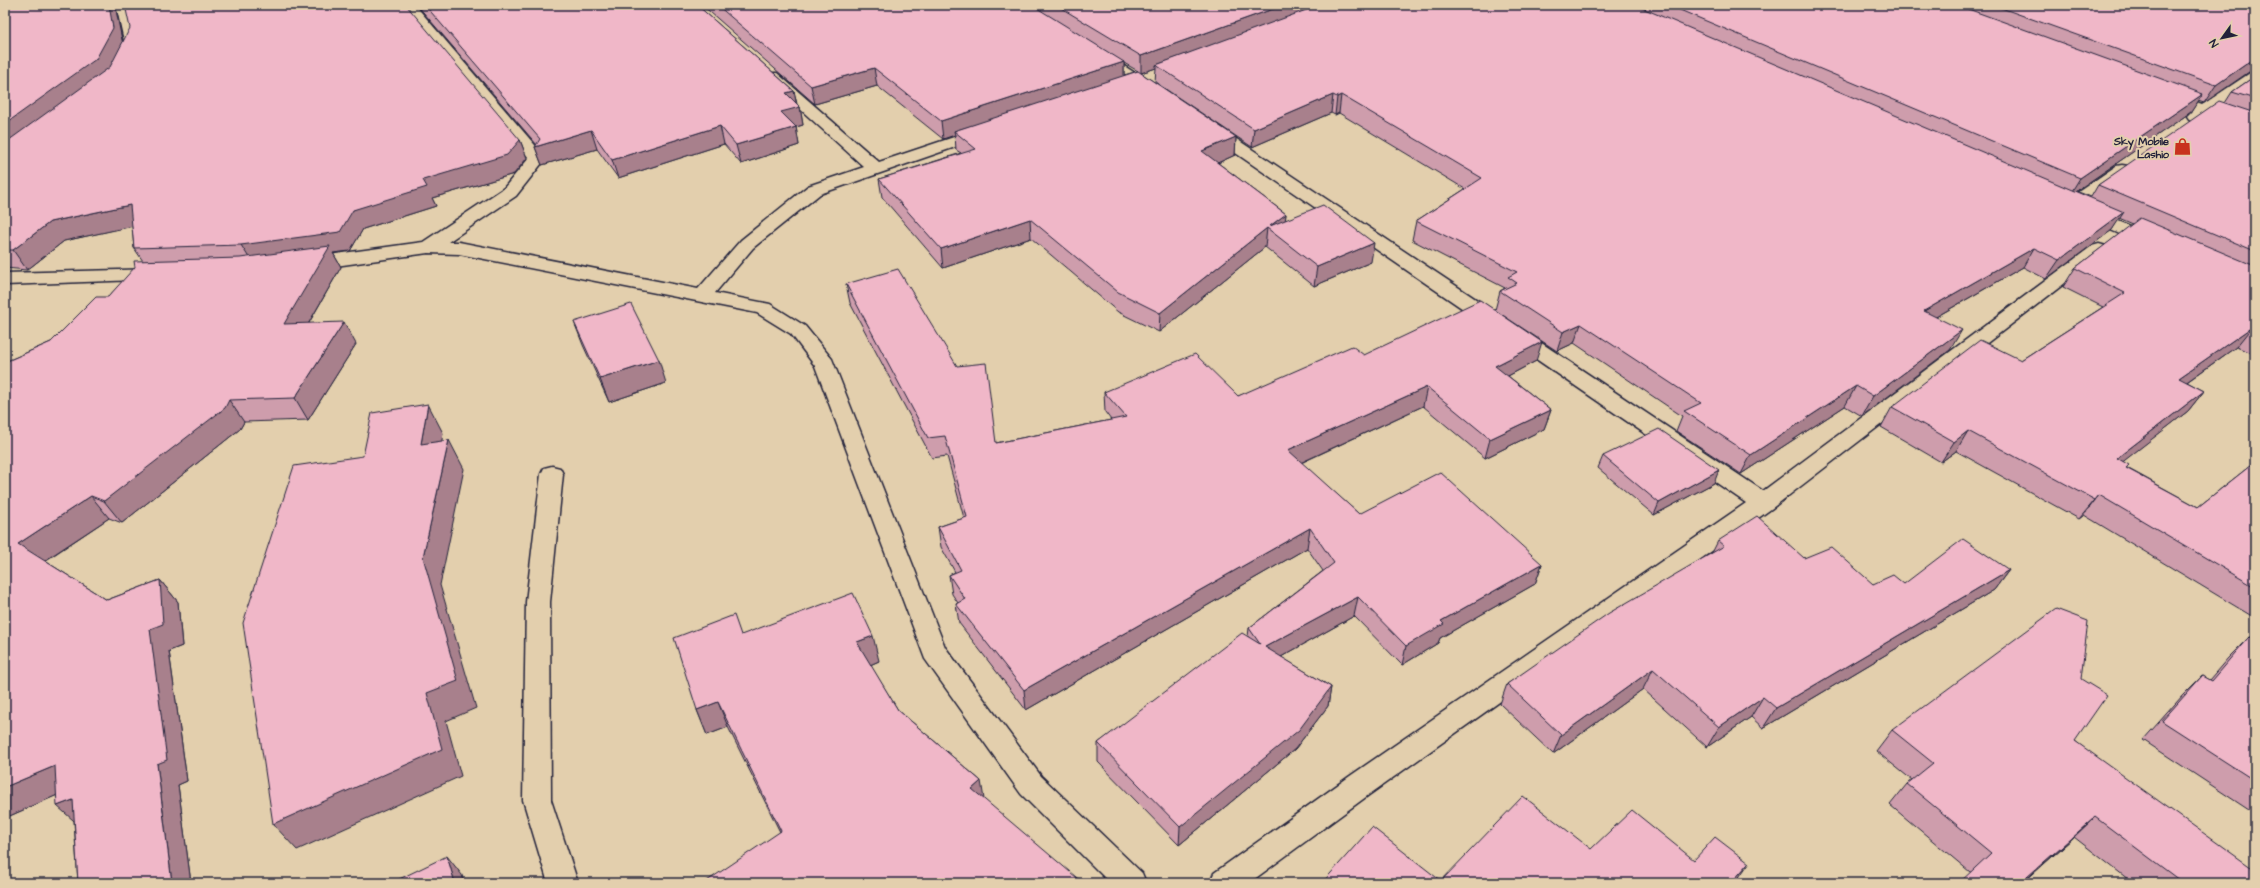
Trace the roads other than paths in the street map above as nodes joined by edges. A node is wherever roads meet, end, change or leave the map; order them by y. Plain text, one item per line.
1 (122, 5) edge
2 (408, 5) edge
3 (1081, 45) edge
4 (763, 68) edge
5 (117, 75) edge
6 (2255, 76) edge
7 (1147, 78) junction
8 (1117, 88) edge
9 (2152, 92) edge
10 (1173, 103) edge
11 (2205, 111) junction
12 (1199, 121) edge
13 (2186, 124) edge
14 (996, 128) edge
15 (2255, 129) edge
16 (2134, 160) edge
17 (875, 168) junction
18 (2126, 230) junction
19 (428, 247) junction
20 (2169, 248) edge
21 (291, 266) edge
22 (176, 274) edge
23 (5, 279) edge
24 (702, 296) junction
25 (552, 474) dead end
26 (1763, 503) junction
27 (563, 883) edge
28 (1131, 883) edge
29 (1226, 883) edge

1 - 5 street
2 - 19 street
3 - 7 street
4 - 17 street
6 - 11 street
7 - 8 street
7 - 10 street
9 - 11 street
11 - 13 street
11 - 15 street
12 - 26 street
14 - 17 street
16 - 18 street
17 - 24 street
18 - 20 street
18 - 26 street
19 - 21 street
19 - 24 street
22 - 23 street
24 - 28 street
25 - 27 street
26 - 29 street

